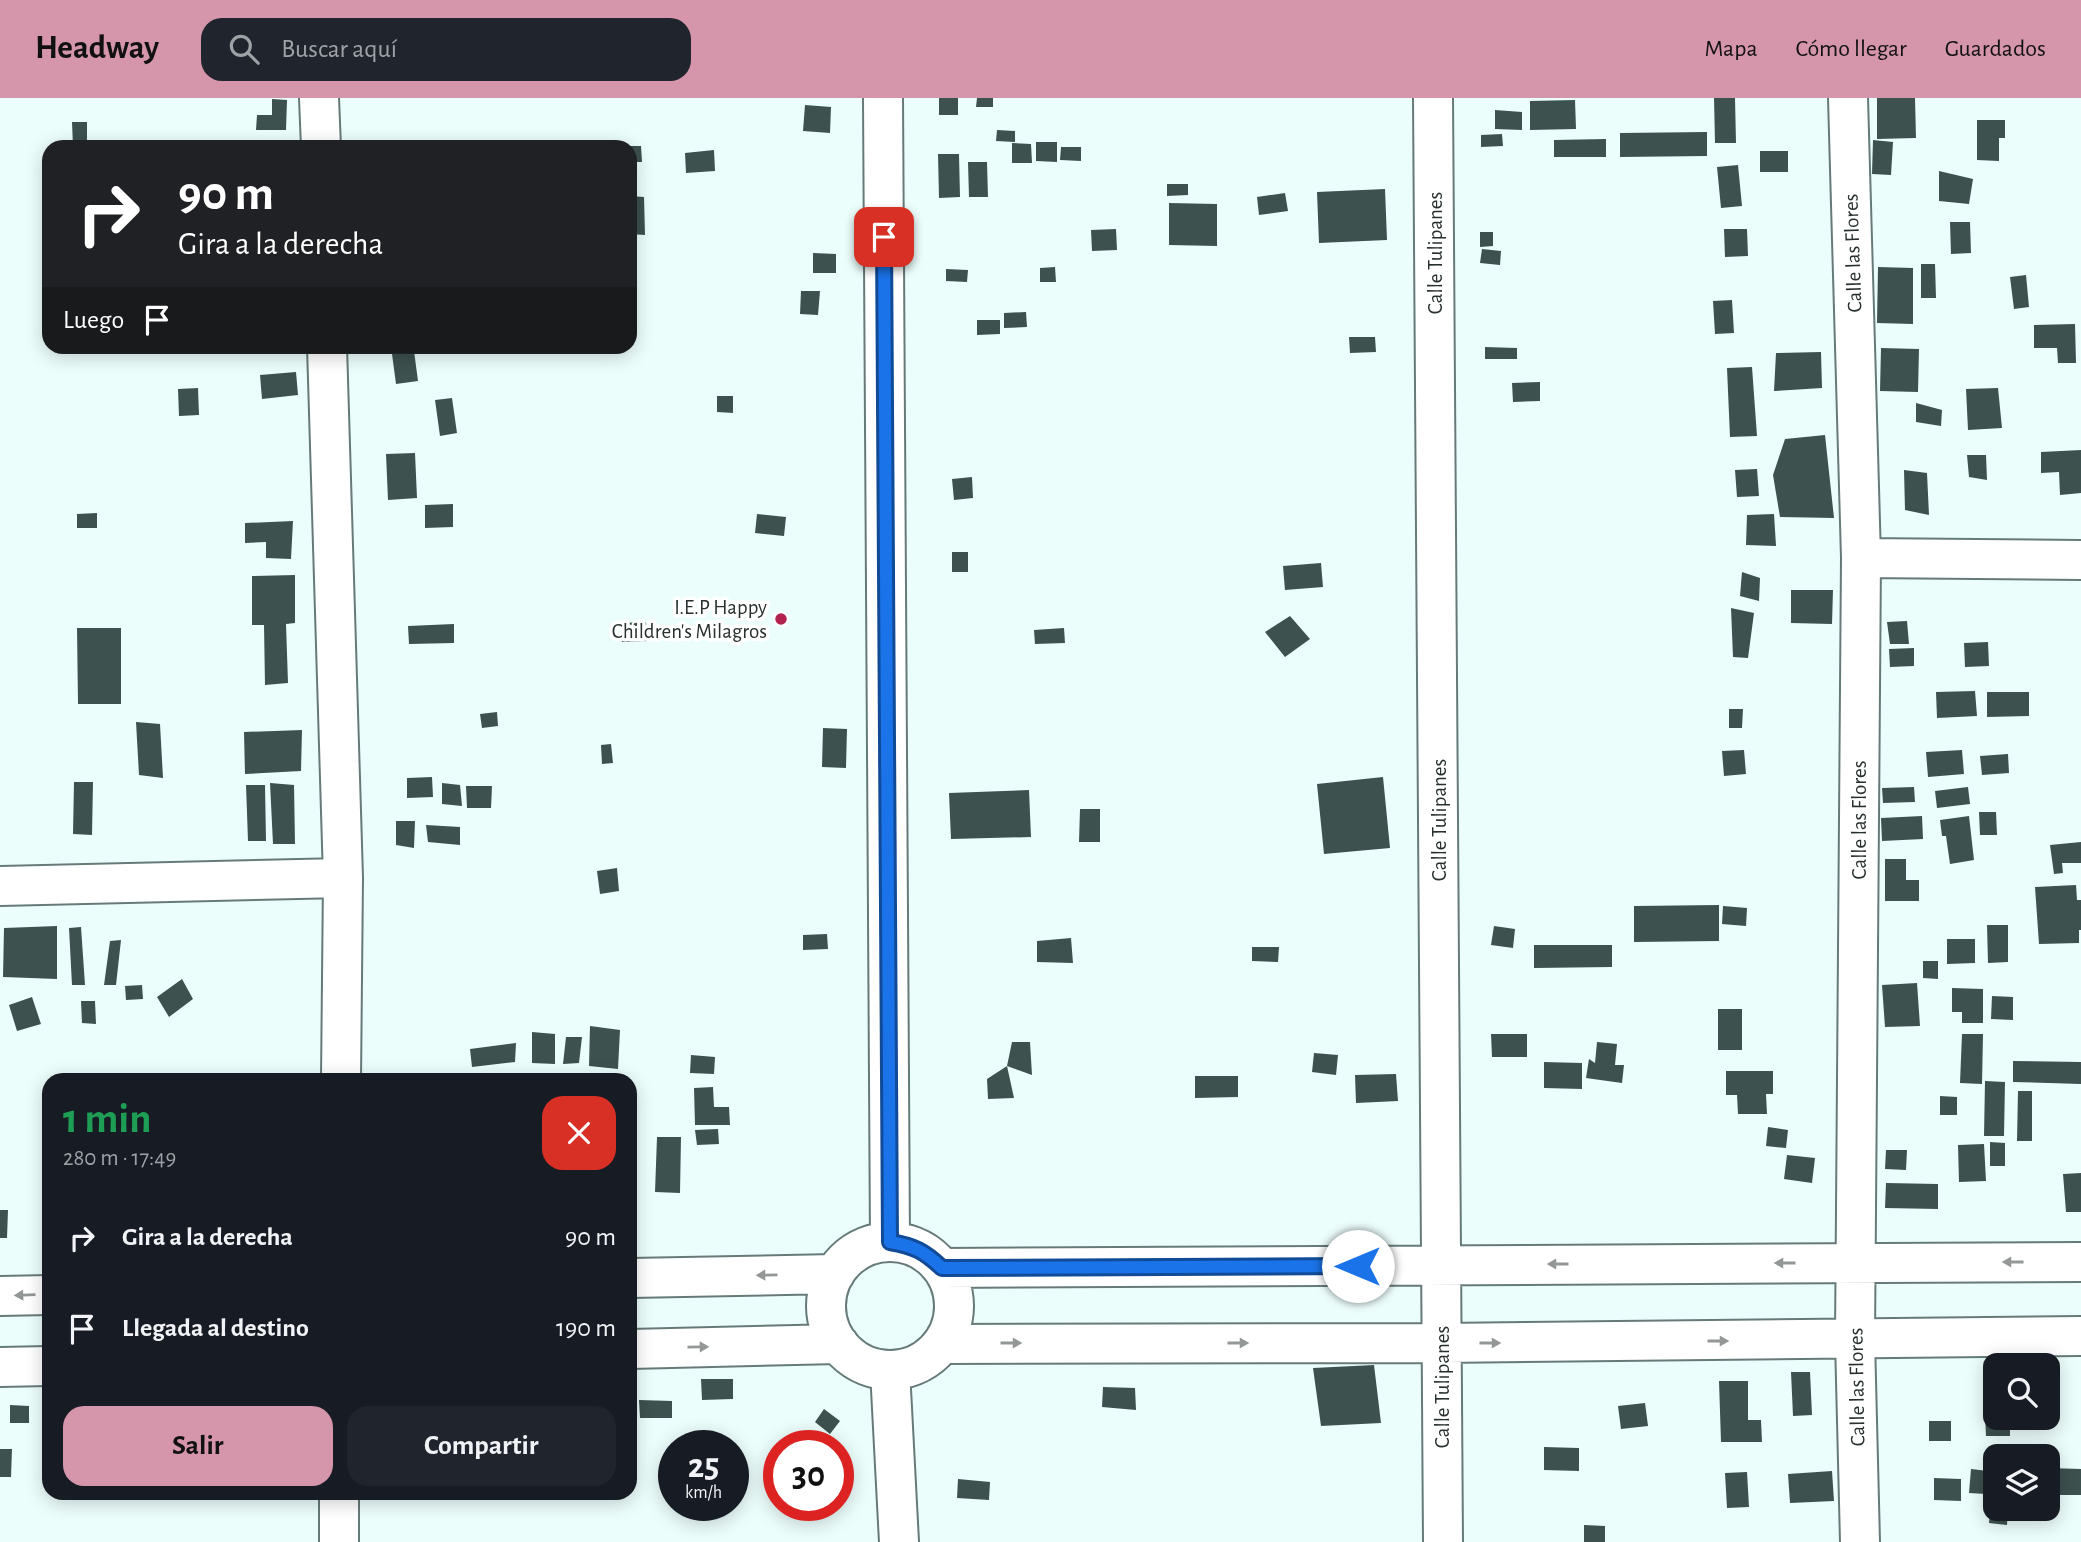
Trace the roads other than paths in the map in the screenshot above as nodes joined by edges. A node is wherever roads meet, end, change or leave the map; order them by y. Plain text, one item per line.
1 (319, 98) edge
2 (883, 98) edge
3 (1433, 98) edge
4 (1849, 98) edge
5 (320, 140) edge
6 (327, 354) edge
7 (1861, 558) junction
8 (2081, 560) edge
9 (343, 878) junction
10 (0, 886) edge
11 (341, 1073) edge
12 (890, 1242) junction
13 (1856, 1262) junction
14 (2081, 1262) edge
15 (1442, 1265) junction
16 (942, 1268) junction
17 (835, 1273) junction
18 (637, 1278) edge
19 (42, 1294) edge
20 (0, 1296) edge
21 (2081, 1336) edge
22 (1855, 1340) junction
23 (942, 1343) junction
24 (1442, 1343) junction
25 (839, 1344) junction
26 (637, 1349) edge
27 (42, 1366) edge
28 (0, 1367) edge
29 (890, 1370) junction
30 (339, 1500) edge
31 (339, 1542) edge
32 (900, 1542) edge
33 (1443, 1542) edge
34 (1860, 1542) edge

1 - 5 street
2 - 12 street
3 - 15 street, Calle Tulipanes
4 - 7 street, Calle las Flores
6 - 9 street
7 - 8 street
7 - 13 street, Calle las Flores
9 - 10 street
9 - 11 street
12 - 16 street
12 - 17 street
14 -> 13 street
13 -> 15 street
13 - 22 street, Calle las Flores
15 - 16 street
15 - 24 street, Calle Tulipanes
16 - 23 street
17 -> 18 street
17 - 25 street
19 -> 20 street
21 - 22 street
24 -> 22 street
22 - 34 street, Calle las Flores
23 -> 24 street
23 - 29 street
24 - 33 street, Calle Tulipanes
26 -> 25 street
25 - 29 street
27 - 28 street
29 - 32 street
30 - 31 street

